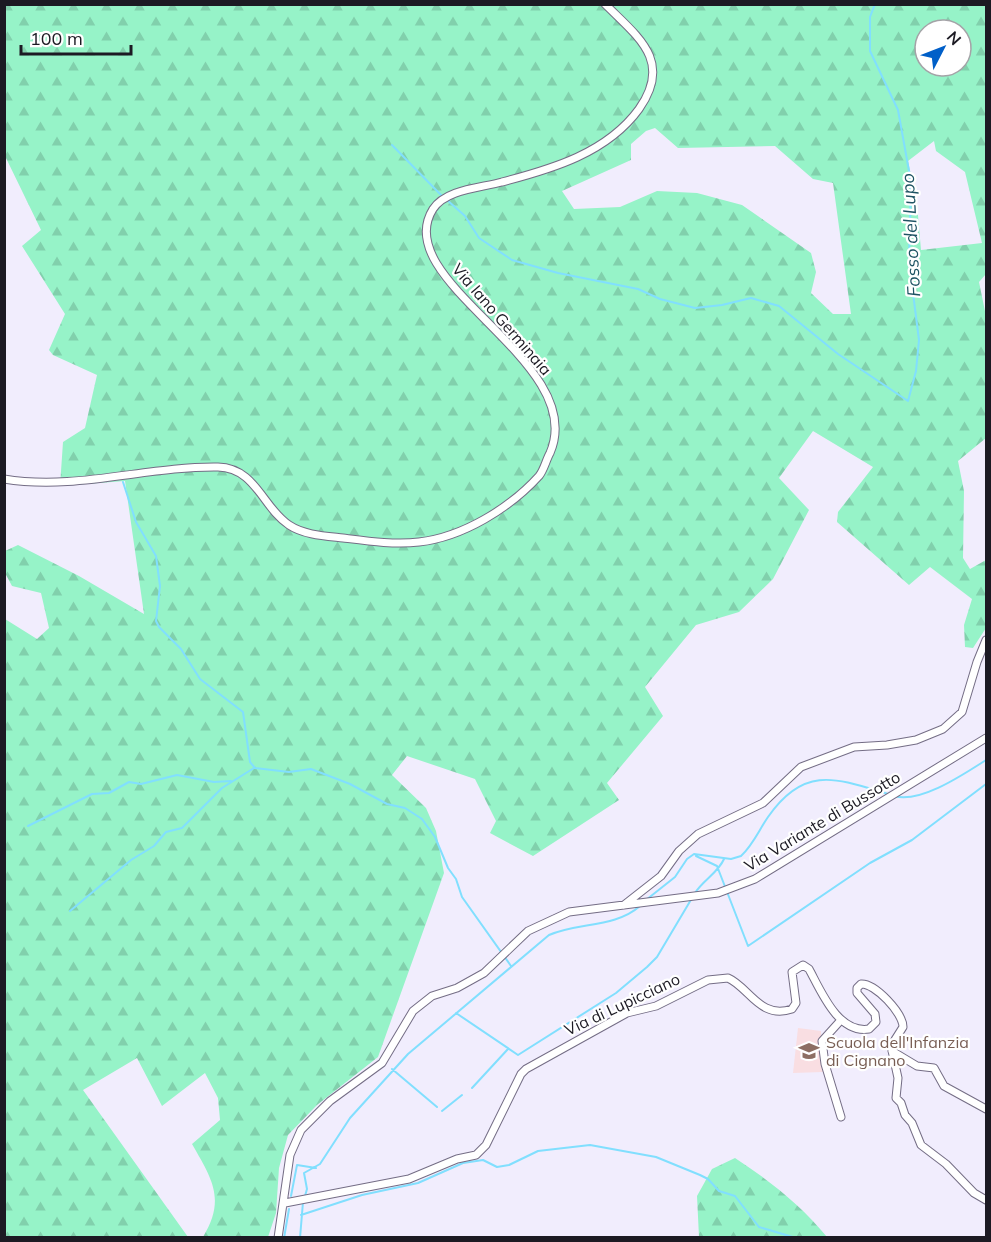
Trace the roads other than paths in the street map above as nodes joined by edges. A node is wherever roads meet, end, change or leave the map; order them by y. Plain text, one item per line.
1 (604, 4) edge
2 (4, 479) edge
3 (987, 640) edge
4 (987, 738) edge
5 (624, 905) junction
6 (841, 1020) junction
7 (892, 1051) junction
8 (987, 1109) edge
9 (841, 1117) dead end
10 (987, 1200) edge
11 (285, 1203) junction
12 (278, 1238) edge

1 - 2 street, Via Iano Germinaia
3 - 5 street
4 - 5 street, Via Variante di Bussotto
5 - 11 street, Via Variante di Bussotto
6 - 7 street
6 - 9 street
6 - 11 street, Via di Lupicciano
7 - 8 street
7 - 10 street
11 - 12 street, Via Variante di Bussotto

